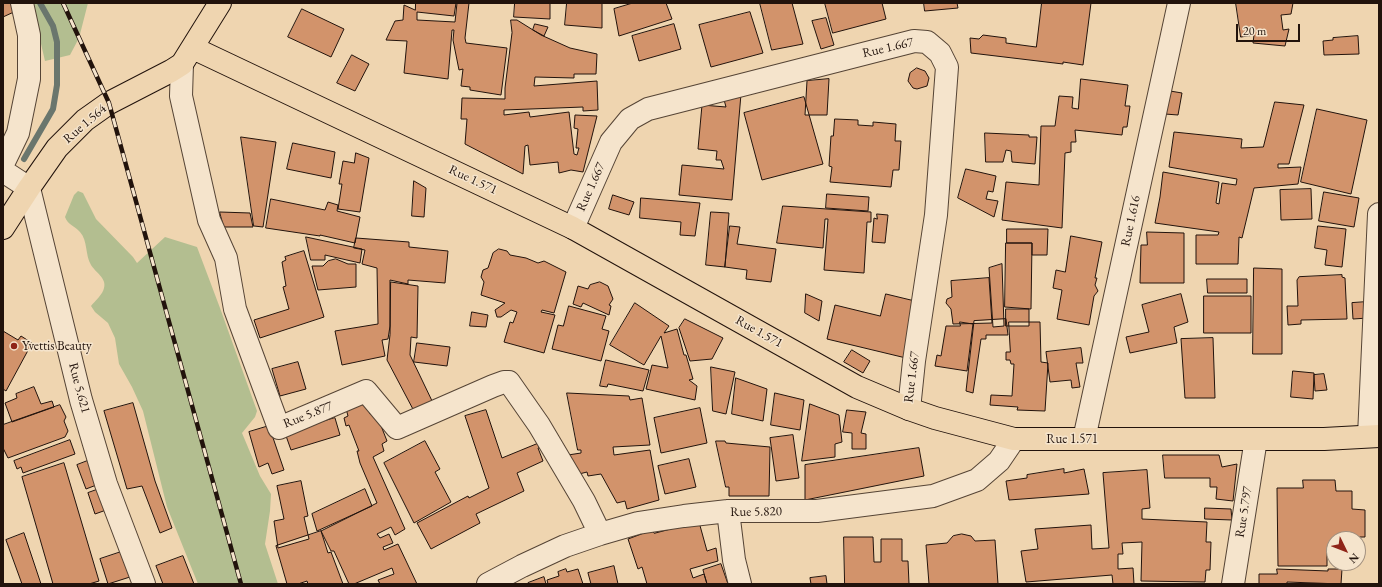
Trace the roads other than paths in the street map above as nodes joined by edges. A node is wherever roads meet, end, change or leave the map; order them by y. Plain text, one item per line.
1 (22, 3) edge
2 (1179, 3) edge
3 (215, 5) edge
4 (188, 56) junction
5 (3, 164) edge
6 (3, 170) edge
7 (29, 188) junction
8 (1379, 214) edge
9 (3, 228) edge
10 (573, 228) junction
11 (909, 409) junction
12 (1374, 436) edge
13 (1014, 439) junction
14 (1084, 439) junction
15 (1256, 439) junction
16 (728, 512) junction
17 (600, 534) junction
18 (144, 584) edge
19 (488, 584) edge
20 (740, 584) edge
21 (1233, 584) edge

1 - 5 street
2 - 14 street, Rue 1.616
3 - 4 main road
4 - 7 main road, Rue 1.564
4 - 10 main road, Rue 1.571
4 - 17 street, Rue 5.877
6 - 7 street
7 - 9 main road, Rue 1.564
7 - 18 street, Rue 5.621
8 - 12 street
10 - 11 main road, Rue 1.571
10 - 11 street, Rue 1.667
11 - 13 main road, Rue 1.571
12 - 15 main road, Rue 1.571
13 - 14 main road, Rue 1.571
13 - 16 street, Rue 5.820
14 - 15 main road, Rue 1.571
15 - 21 street, Rue 5.797
16 - 17 street, Rue 5.820
16 - 20 street
17 - 19 street, Rue 5.820

